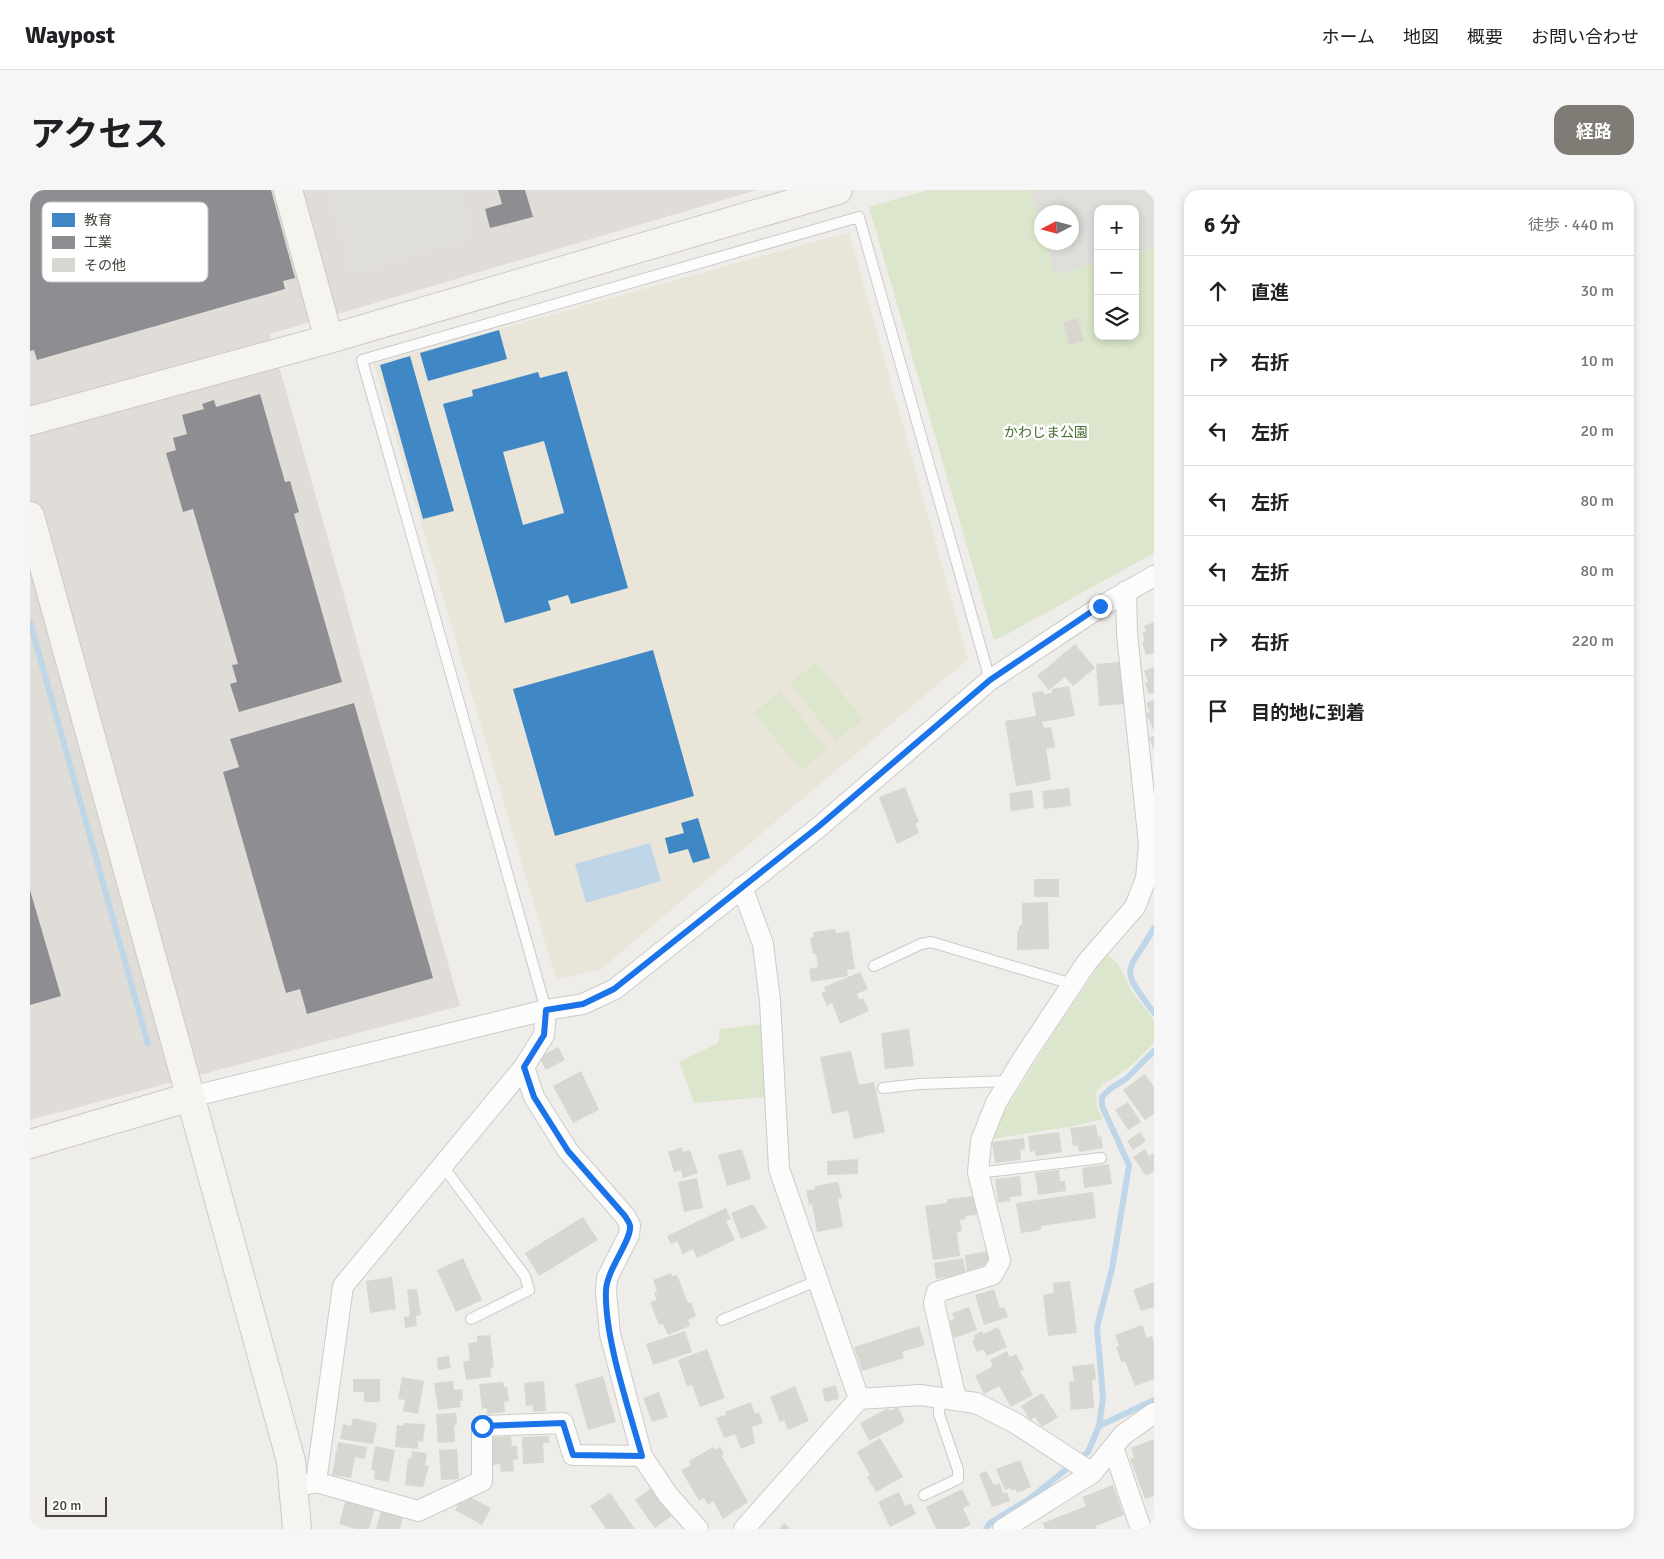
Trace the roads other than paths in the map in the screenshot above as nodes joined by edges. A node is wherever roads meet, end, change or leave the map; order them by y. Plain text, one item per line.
1 (288, 190) edge
2 (838, 190) edge
3 (329, 339) junction
4 (30, 421) edge
5 (30, 516) edge
6 (1154, 576) edge
7 (1126, 591) junction
8 (990, 680) junction
9 (742, 887) junction
10 (874, 966) dead end
11 (1072, 984) junction
12 (546, 1010) junction
13 (524, 1067) junction
14 (1010, 1081) junction
15 (883, 1088) dead end
16 (190, 1098) junction
17 (30, 1144) edge
18 (1101, 1158) dead end
19 (442, 1166) junction
20 (978, 1173) junction
21 (818, 1280) junction
22 (471, 1319) dead end
23 (722, 1320) dead end
24 (948, 1398) junction
25 (859, 1399) junction
26 (1154, 1413) edge
27 (1113, 1447) junction
28 (642, 1456) junction
29 (1092, 1473) junction
30 (305, 1485) junction
31 (924, 1495) dead end
32 (296, 1529) edge
33 (698, 1529) edge
34 (744, 1529) edge
35 (1003, 1529) edge
36 (1141, 1529) edge

1 - 3 street
2 - 3 street
3 - 4 street
5 - 16 street
6 - 7 street
7 - 8 street
7 - 11 street
8 - 9 street
8 - 12 lane
9 - 12 street
9 - 21 street
10 - 11 lane
11 - 14 street
12 - 13 street
12 - 16 street
13 - 19 street
13 - 28 street
14 - 15 lane
14 - 20 street
16 - 17 street
16 - 30 street
18 - 20 lane
19 - 22 lane
19 - 30 street
20 - 24 street
21 - 23 lane
21 - 25 street
24 - 25 street
24 - 29 street
24 - 31 lane
25 - 34 street
26 - 27 street
27 - 29 street
27 - 36 street
28 - 30 street
28 - 33 street
29 - 35 street
30 - 32 street

